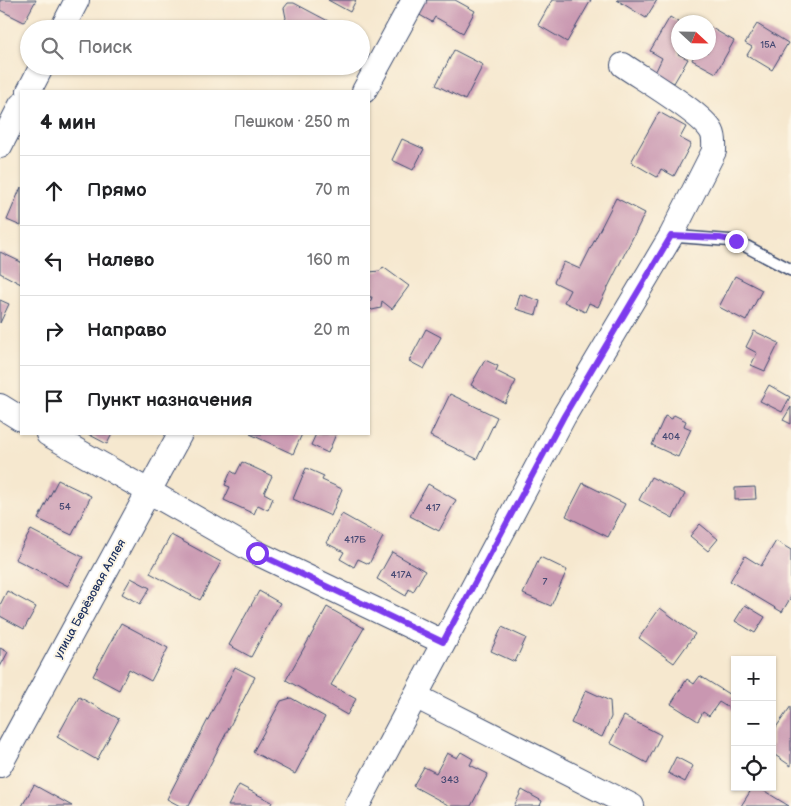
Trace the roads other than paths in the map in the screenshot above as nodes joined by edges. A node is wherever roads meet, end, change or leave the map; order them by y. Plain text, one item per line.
1 (77, 0) edge
2 (414, 0) edge
3 (67, 20) edge
4 (623, 66) dead end
5 (37, 75) edge
6 (30, 90) edge
7 (365, 90) edge
8 (20, 107) edge
9 (0, 146) edge
10 (671, 236) junction
11 (791, 270) edge
12 (0, 406) edge
13 (20, 418) edge
14 (50, 435) edge
15 (179, 435) edge
16 (148, 492) junction
17 (443, 642) junction
18 (416, 697) junction
19 (0, 765) edge
20 (357, 806) edge
21 (632, 806) edge

1 - 3 street
2 - 7 street
4 - 10 street
5 - 6 street
8 - 9 street
10 - 11 lane
10 - 17 street
12 - 13 street
14 - 16 street
15 - 16 street, улица Берёзовая Аллея
16 - 17 street
16 - 19 street, улица Берёзовая Аллея
17 - 18 street
18 - 20 street
18 - 21 street

